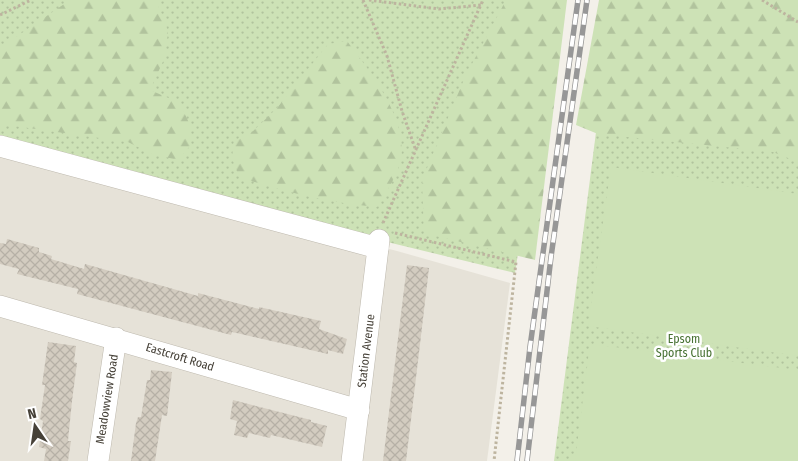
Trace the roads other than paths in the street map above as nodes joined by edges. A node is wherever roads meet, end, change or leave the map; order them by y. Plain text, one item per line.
1 (0, 146) edge
2 (0, 306) edge
3 (116, 338) junction
4 (359, 410) junction
5 (98, 461) edge
6 (352, 461) edge

1 - 4 street, Station Avenue
2 - 3 street, Eastcroft Road
3 - 4 street, Eastcroft Road
3 - 5 street, Meadowview Road
4 - 6 street, Station Avenue

